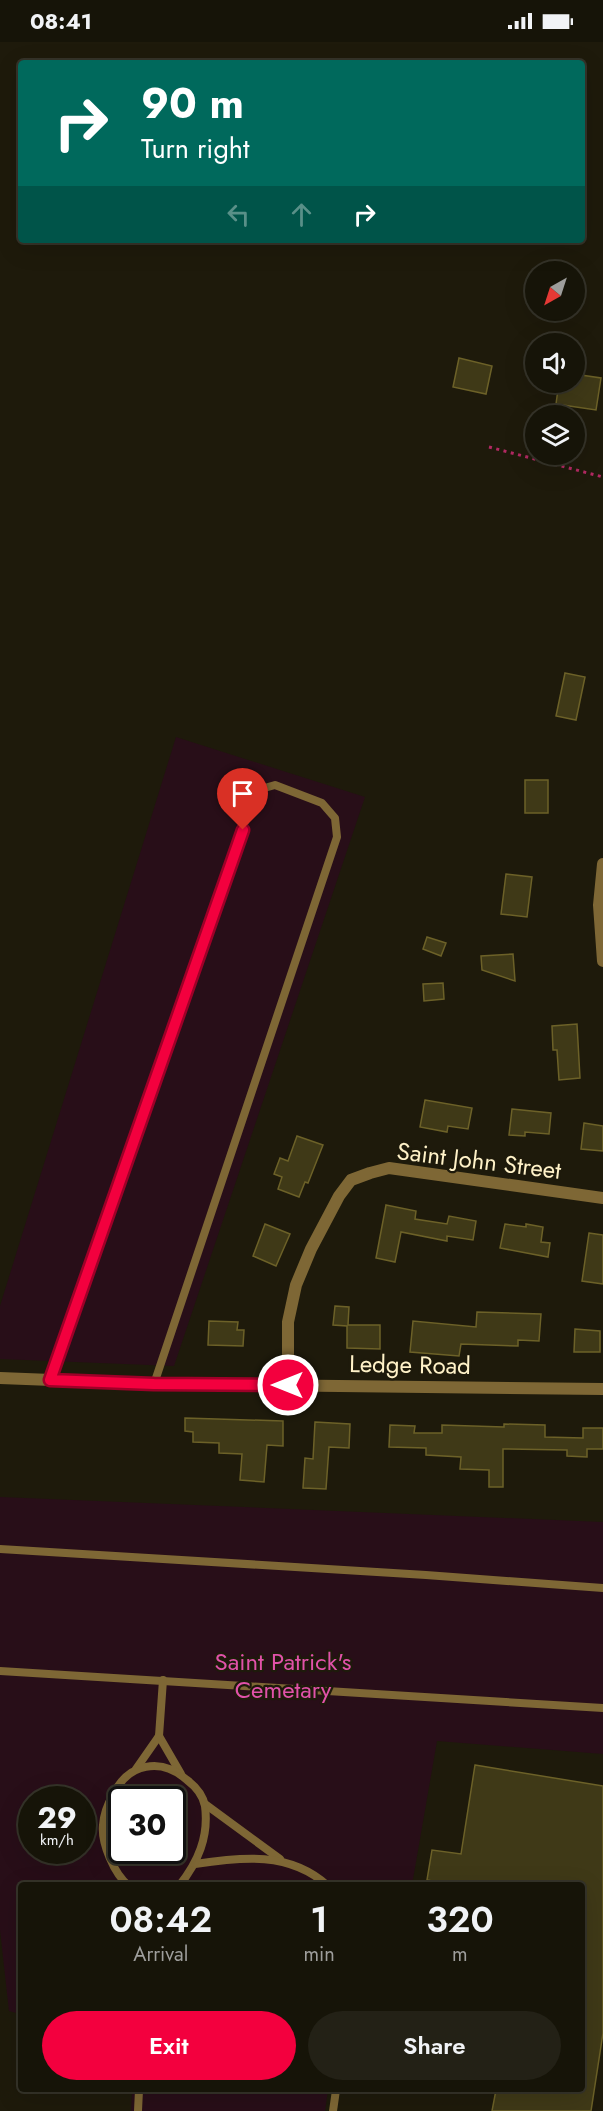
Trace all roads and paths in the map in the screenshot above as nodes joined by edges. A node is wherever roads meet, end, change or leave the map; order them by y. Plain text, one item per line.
1 (489, 447) dead end
2 (603, 477) edge
3 (603, 864) edge
4 (603, 961) edge
5 (603, 1198) edge
6 (0, 1378) edge
7 (50, 1380) junction
8 (154, 1384) junction
9 (288, 1385) junction
10 (603, 1389) edge
11 (0, 1549) edge
12 (603, 1588) edge
13 (0, 1671) edge
14 (163, 1680) junction
15 (603, 1708) edge
16 (159, 1736) junction
17 (136, 1769) junction
18 (181, 1774) junction
19 (205, 1804) junction
20 (281, 1860) junction
21 (195, 1864) junction
22 (126, 1882) edge
23 (182, 1882) edge
24 (322, 1882) edge
25 (140, 2092) edge
26 (336, 2092) edge
27 (138, 2111) edge
28 (333, 2111) edge

1 - 2 path
3 - 4 street
5 - 9 street, Saint John Street
6 - 7 street, Ledge Road
7 - 8 street, Ledge Road
7 - 8 lane
8 - 9 street, Ledge Road
9 - 10 street, Ledge Road
11 - 12 lane
13 - 14 lane
14 - 15 lane
14 - 16 lane
16 - 17 lane
16 - 18 lane
17 - 18 lane
17 - 22 lane
18 - 19 lane
19 - 20 lane
19 - 21 lane
20 - 21 lane
20 - 24 lane
21 - 23 lane
25 - 27 lane
26 - 28 lane

